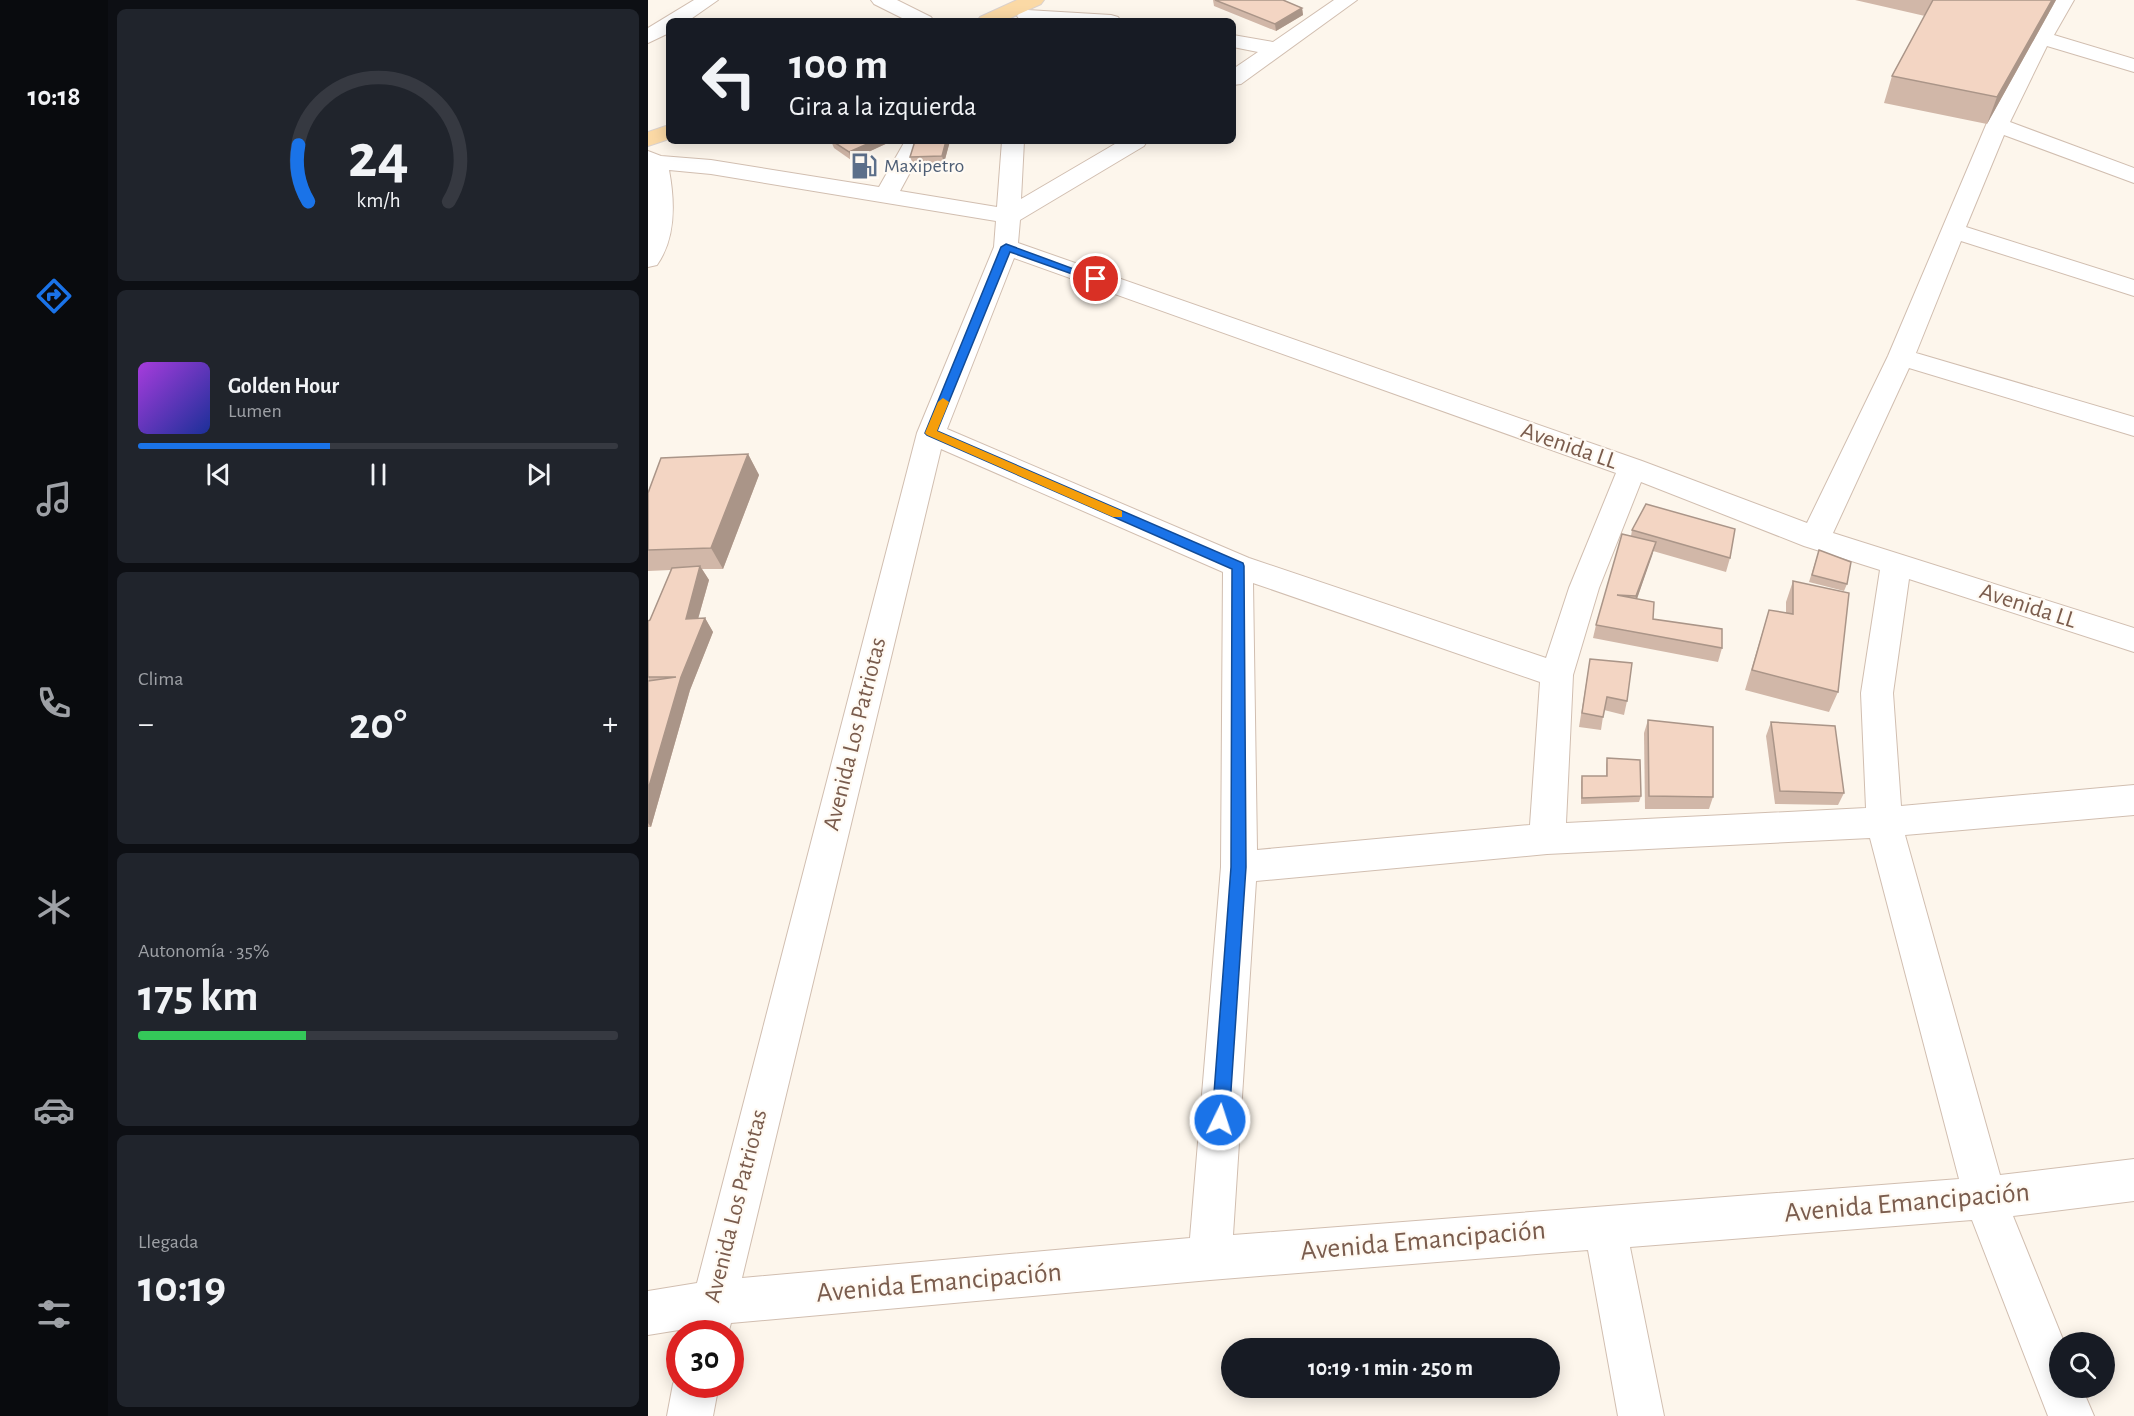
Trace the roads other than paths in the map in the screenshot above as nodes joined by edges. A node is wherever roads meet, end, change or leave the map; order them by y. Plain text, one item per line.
1 (708, 0) edge
2 (881, 0) edge
3 (1347, 0) edge
4 (2064, 0) edge
5 (1030, 10) edge
6 (679, 18) edge
7 (918, 18) edge
8 (999, 18) edge
9 (1089, 18) edge
10 (666, 26) edge
11 (648, 37) edge
12 (2040, 37) junction
13 (1236, 42) edge
14 (1277, 49) junction
15 (2134, 66) edge
16 (1236, 77) edge
17 (1997, 125) junction
18 (666, 133) edge
19 (648, 139) edge
20 (914, 144) edge
21 (1013, 144) edge
22 (1132, 144) edge
23 (652, 160) edge
24 (2134, 176) edge
25 (886, 195) junction
26 (1952, 231) junction
27 (1008, 232) junction
28 (648, 260) edge
29 (2134, 288) edge
30 (1900, 357) junction
31 (2134, 427) edge
32 (931, 433) junction
33 (1632, 468) junction
34 (1815, 538) junction
35 (1896, 564) junction
36 (1238, 566) junction
37 (2134, 640) edge
38 (1557, 675) junction
39 (2134, 800) edge
40 (1884, 822) junction
41 (1547, 839) junction
42 (1239, 867) junction
43 (2134, 1180) edge
44 (1984, 1198) junction
45 (1605, 1227) junction
46 (1210, 1258) junction
47 (648, 1313) edge
48 (709, 1318) edge
49 (693, 1398) edge
50 (690, 1416) edge
51 (1641, 1416) edge
52 (2070, 1416) edge

1 - 6 street
2 - 7 street
3 - 14 street
4 - 12 street
5 - 8 main road
5 - 9 street
10 - 11 street
12 - 15 street
12 - 17 street
13 - 14 street
14 - 16 street
17 - 24 street
17 - 26 street
18 - 19 main road
20 - 25 street
21 - 27 street, Avenida Los Patriotas
22 - 27 street
23 - 25 street, Avenida LL
23 - 28 street
25 - 27 street, Avenida LL
26 - 29 street
26 - 30 street
27 - 32 street, Avenida Los Patriotas
27 - 33 street, Avenida LL
30 - 31 street
30 - 34 street
32 - 36 street
32 - 48 street, Avenida Los Patriotas
33 - 34 street, Avenida LL
33 - 38 street
34 - 35 street, Avenida LL
35 - 37 street, Avenida LL
35 - 40 street
36 - 38 street
36 - 42 street
38 - 41 street
39 - 40 street
40 - 41 street
40 - 44 street
41 - 42 street
42 - 46 street
43 - 44 street, Avenida Emancipación
44 - 45 street, Avenida Emancipación
44 - 52 street
45 - 46 street, Avenida Emancipación
45 - 51 street
46 - 48 street, Avenida Emancipación
47 - 48 street, Avenida Emancipación
49 - 50 street

